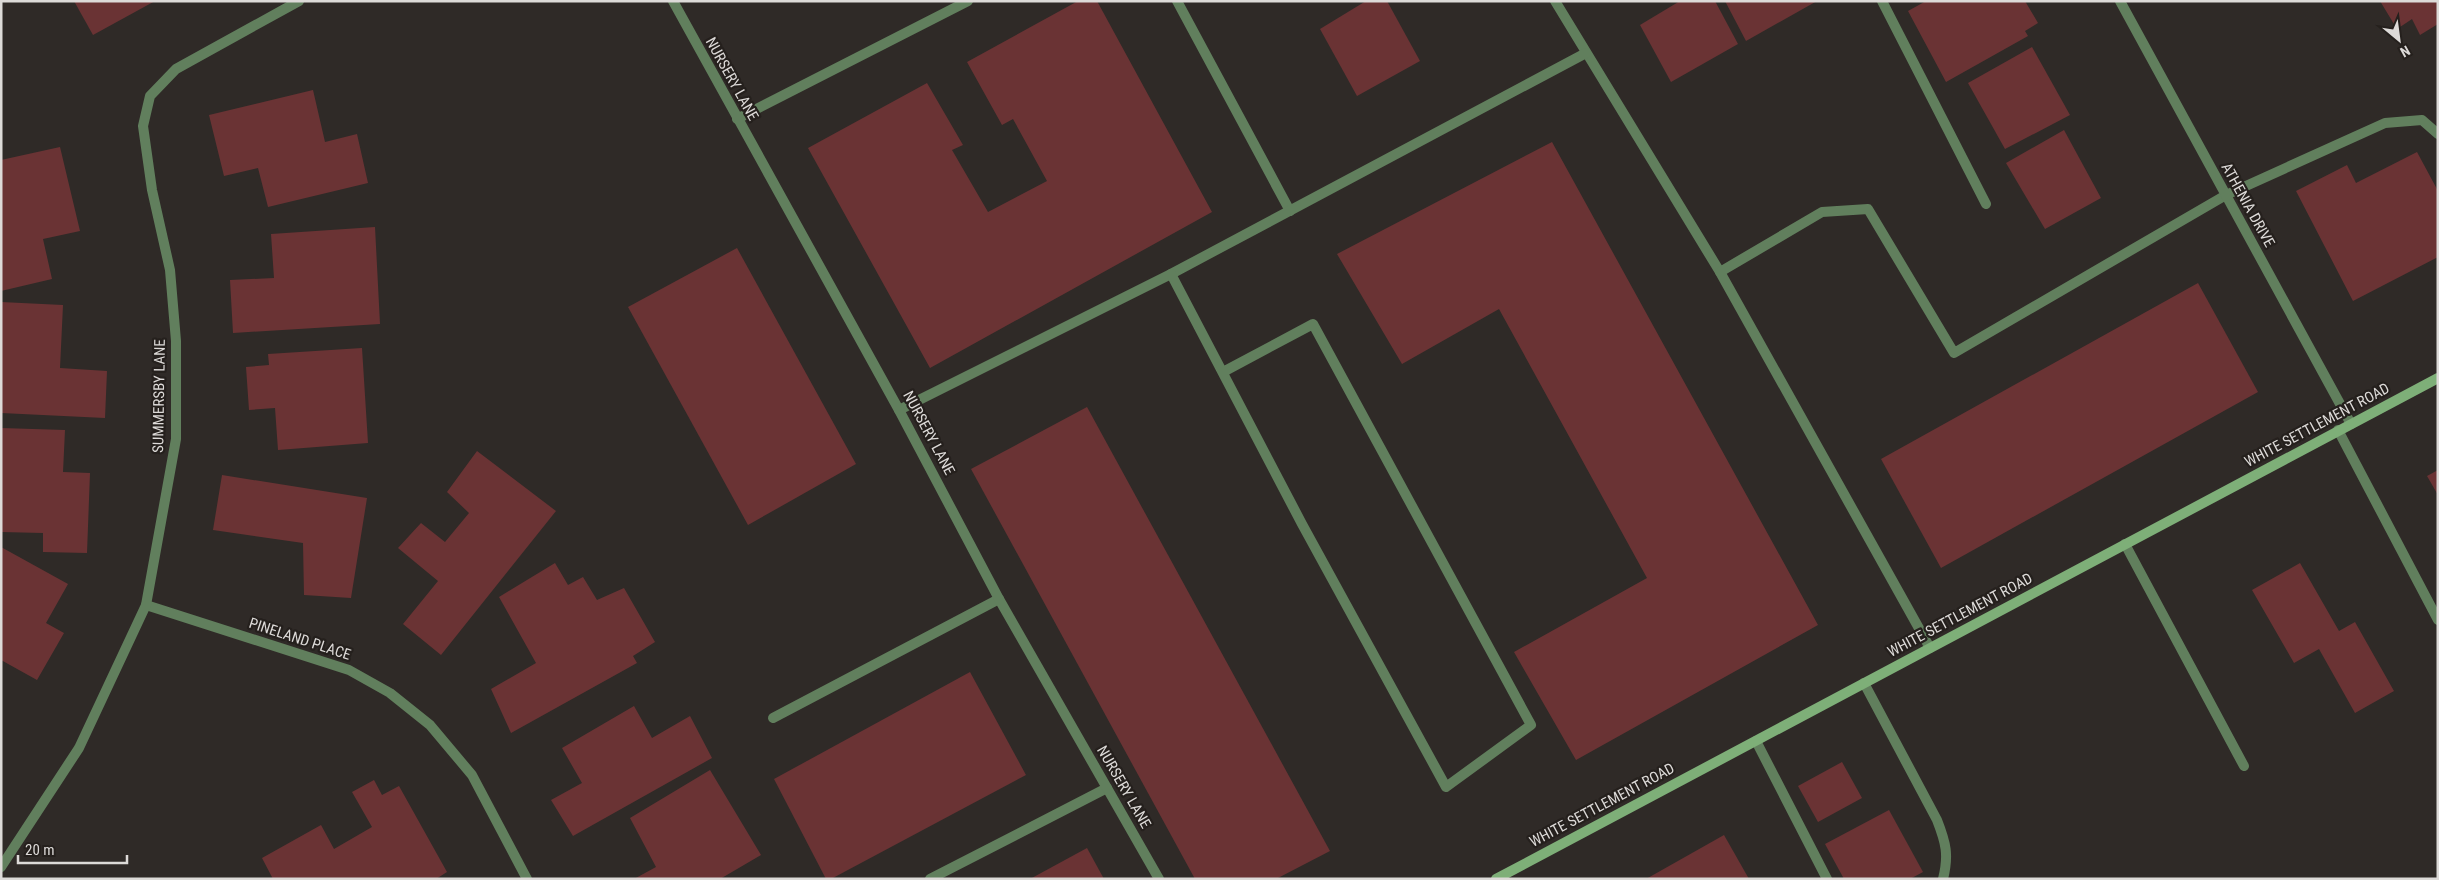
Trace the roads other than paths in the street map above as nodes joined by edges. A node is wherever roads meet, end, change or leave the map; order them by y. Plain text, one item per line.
1 (299, 1) edge
2 (673, 1) edge
3 (968, 1) edge
4 (1177, 1) edge
5 (1554, 1) edge
6 (1882, 1) edge
7 (2120, 1) edge
8 (1586, 52) junction
9 (737, 119) junction
10 (2438, 134) edge
11 (2226, 195) junction
12 (1986, 204) dead end
13 (1290, 211) junction
14 (1720, 272) junction
15 (1171, 274) junction
16 (1223, 372) junction
17 (2438, 378) edge
18 (899, 410) junction
19 (2351, 424) junction
20 (2338, 430) junction
21 (2125, 544) junction
22 (999, 599) junction
23 (146, 605) junction
24 (2438, 620) edge
25 (1930, 648) junction
26 (1864, 683) junction
27 (773, 718) dead end
28 (1756, 741) junction
29 (2244, 766) dead end
30 (1107, 788) junction
31 (1, 867) edge
32 (527, 879) edge
33 (930, 879) edge
34 (1159, 879) edge
35 (1496, 879) edge
36 (1828, 879) edge
37 (1943, 879) edge

1 - 23 street, SUMMERSBY LANE
2 - 9 street, NURSERY LANE
3 - 9 street
4 - 13 street
5 - 8 street
6 - 12 street
7 - 11 street, ATHENIA DRIVE
8 - 13 street
8 - 14 street
9 - 18 street, NURSERY LANE
10 - 11 street
11 - 14 street
11 - 19 street, ATHENIA DRIVE
13 - 15 street
14 - 25 street
15 - 16 street
15 - 18 street
16 - 16 street
17 - 19 main road, WHITE SETTLEMENT ROAD
18 - 22 street, NURSERY LANE
19 - 20 main road, WHITE SETTLEMENT ROAD
20 - 21 main road, WHITE SETTLEMENT ROAD
20 - 24 street
21 - 25 main road, WHITE SETTLEMENT ROAD
21 - 29 street
22 - 27 street
22 - 30 street, NURSERY LANE
23 - 31 street, SUMMERSBY LANE
23 - 32 street, PINELAND PLACE
25 - 26 main road, WHITE SETTLEMENT ROAD
26 - 28 main road, WHITE SETTLEMENT ROAD
26 - 37 street
28 - 35 main road, WHITE SETTLEMENT ROAD
28 - 36 street
30 - 33 street
30 - 34 street, NURSERY LANE

